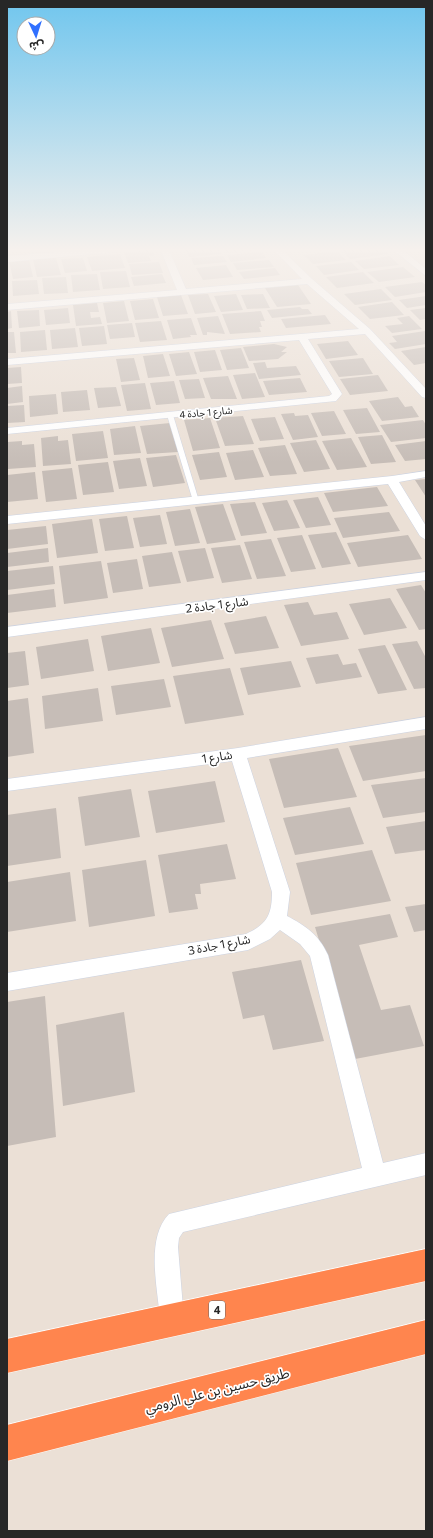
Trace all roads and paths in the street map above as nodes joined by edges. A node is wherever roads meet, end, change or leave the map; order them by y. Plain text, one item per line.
1 (354, 320) edge
2 (367, 331) junction
3 (302, 337) junction
4 (7, 362) edge
5 (426, 396) edge
6 (170, 415) junction
7 (7, 431) edge
8 (426, 474) edge
9 (392, 480) junction
10 (196, 500) junction
11 (7, 520) edge
12 (426, 536) edge
13 (426, 576) edge
14 (7, 632) edge
15 (426, 723) edge
16 (238, 754) junction
17 (7, 785) edge
18 (277, 920) junction
19 (7, 982) edge
20 (426, 1164) edge
21 (375, 1176) junction
22 (426, 1265) edge
23 (172, 1320) junction
24 (426, 1337) edge
25 (426, 1348) edge
26 (368, 1352) junction
27 (7, 1356) edge
28 (7, 1443) edge

1 - 2 street
2 - 3 street
2 - 5 street
3 - 4 street
3 - 6 street, شارع 1 جادة 4
6 - 7 street, شارع 1 جادة 4
6 - 10 lane
8 - 9 street
9 - 10 street
9 - 12 street
10 - 11 street
13 - 14 street, شارع 1 جادة 2
15 - 16 street, شارع 1
16 - 17 street, شارع 1
16 - 18 street
18 - 19 street, شارع 1 جادة 3
18 - 21 street
20 - 21 street
21 - 23 street
22 - 23 highway, 4
23 - 27 highway, 4
24 - 26 highway, طريق حسين بن علي الرومي
25 - 26 highway
26 - 28 highway, طريق حسين بن علي الرومي

